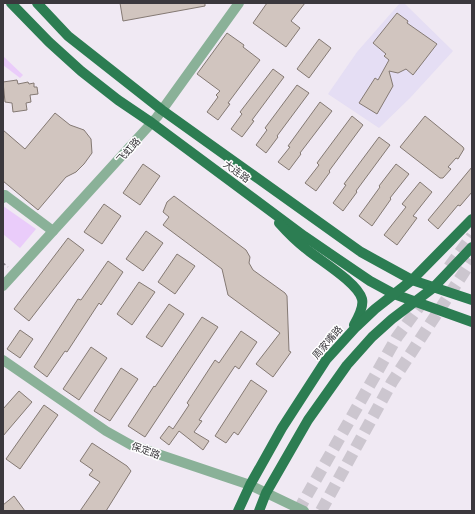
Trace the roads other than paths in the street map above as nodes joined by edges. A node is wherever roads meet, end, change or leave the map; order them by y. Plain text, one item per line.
1 (11, 3) edge
2 (36, 3) edge
3 (239, 3) edge
4 (162, 110) junction
5 (152, 123) junction
6 (4, 196) edge
7 (269, 210) junction
8 (472, 219) edge
9 (53, 231) junction
10 (472, 247) edge
11 (412, 280) junction
12 (3, 286) edge
13 (434, 288) junction
14 (394, 294) junction
15 (472, 300) edge
16 (416, 302) junction
17 (472, 322) edge
18 (337, 348) junction
19 (3, 360) edge
20 (250, 485) junction
21 (266, 494) junction
22 (238, 511) edge
23 (259, 511) edge
24 (304, 511) edge

1 - 5 main road, 大连路
2 - 4 main road, 大连路
3 - 4 street, 飞虹路
4 - 5 street, 飞虹路
4 - 11 main road, 大连路
5 - 7 main road, 大连路
5 - 9 street, 飞虹路
6 - 9 street
7 - 14 main road, 大连路
7 - 18 main road
8 - 11 main road, 周家嘴路
9 - 12 street, 飞虹路
10 - 13 main road
11 - 13 main road, 大连路
11 - 14 main road, 周家嘴路
13 - 15 main road, 大连路
13 - 16 main road
14 - 16 main road, 大连路
14 - 18 main road, 周家嘴路
16 - 17 main road, 大连路
16 - 21 main road
18 - 20 main road, 周家嘴路
19 - 20 street, 保定路
20 - 21 street, 保定路
20 - 22 main road, 周家嘴路
21 - 23 main road
21 - 24 street, 保定路

